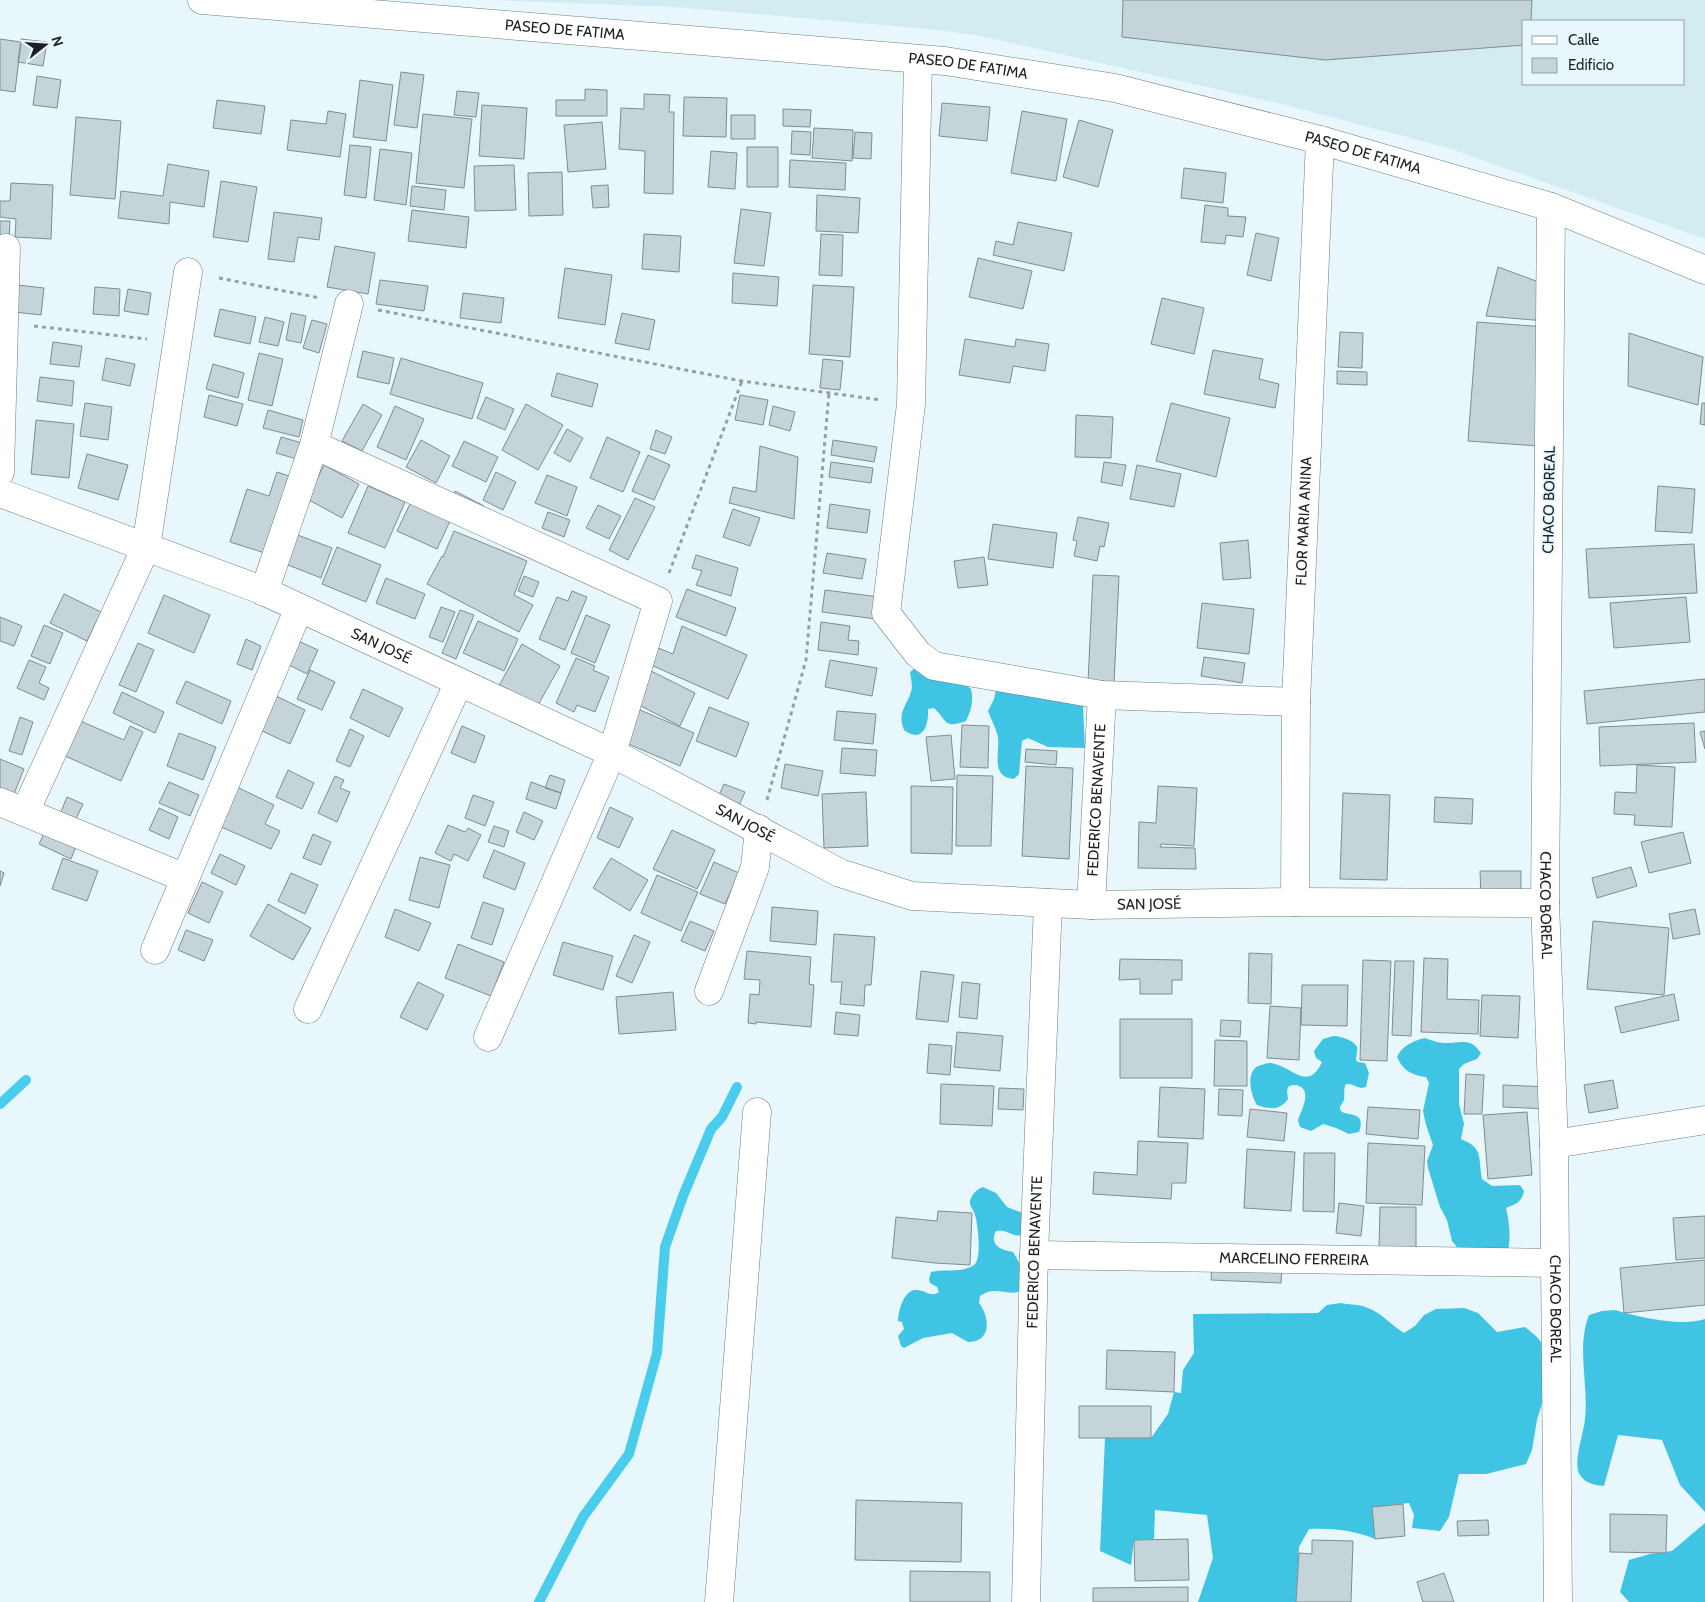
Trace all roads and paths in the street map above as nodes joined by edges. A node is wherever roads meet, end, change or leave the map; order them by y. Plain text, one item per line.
1 (202, 0) edge
2 (918, 59) junction
3 (1320, 140) junction
4 (1551, 208) junction
5 (6, 248) dead end
6 (1705, 270) edge
7 (188, 272) joint
8 (349, 304) junction
9 (4, 322) junction
10 (177, 342) junction
11 (742, 381) junction
12 (829, 393) junction
13 (911, 404) junction
14 (314, 445) junction
15 (0, 472) edge
16 (0, 493) edge
17 (146, 547) junction
18 (264, 592) junction
19 (658, 601) junction
20 (299, 608) junction
21 (459, 682) junction
22 (1102, 695) junction
23 (1296, 702) junction
24 (612, 753) junction
25 (0, 802) edge
26 (25, 812) junction
27 (759, 829) junction
28 (185, 878) junction
29 (1295, 902) junction
30 (1048, 903) junction
31 (1545, 903) junction
32 (1091, 905) junction
33 (155, 950) dead end
34 (709, 991) dead end
35 (308, 1009) dead end
36 (488, 1037) dead end
37 (757, 1112) dead end
38 (1705, 1120) edge
39 (1554, 1144) junction
40 (1034, 1255) junction
41 (1555, 1263) junction
42 (719, 1602) edge
43 (1026, 1602) edge
44 (1558, 1602) edge

1 - 2 street, PASEO DE FATIMA
2 - 3 street, PASEO DE FATIMA
2 - 13 street
3 - 4 street, PASEO DE FATIMA
3 - 23 street, FLOR MARIA ANINA
4 - 6 street, PASEO DE FATIMA
4 - 31 street, CHACO BOREAL
5 - 9 street
7 - 8 path
7 - 10 street
8 - 11 path
8 - 14 street
9 - 10 path
9 - 15 street
10 - 17 street
11 - 12 path
11 - 19 path
12 - 13 path
12 - 27 path
13 - 22 street
14 - 18 street
14 - 19 street
16 - 17 street, SAN JOSÉ
17 - 18 street, SAN JOSÉ
17 - 26 street
18 - 20 street, SAN JOSÉ
19 - 24 street
20 - 21 street, SAN JOSÉ
20 - 28 street
21 - 24 street, SAN JOSÉ
21 - 35 street
22 - 23 street
22 - 32 street, FEDERICO BENAVENTE
23 - 29 street, FLOR MARIA ANINA
24 - 27 street, SAN JOSÉ
24 - 36 street
25 - 26 street
26 - 28 street
27 - 30 street, SAN JOSÉ
27 - 34 street
28 - 33 street
29 - 31 street, SAN JOSÉ
29 - 32 street, SAN JOSÉ
30 - 32 street, SAN JOSÉ
30 - 40 street, FEDERICO BENAVENTE
31 - 39 street, CHACO BOREAL
37 - 42 street
38 - 39 street
39 - 41 street, CHACO BOREAL
40 - 41 street, MARCELINO FERREIRA
40 - 43 street, FEDERICO BENAVENTE
41 - 44 street, CHACO BOREAL

